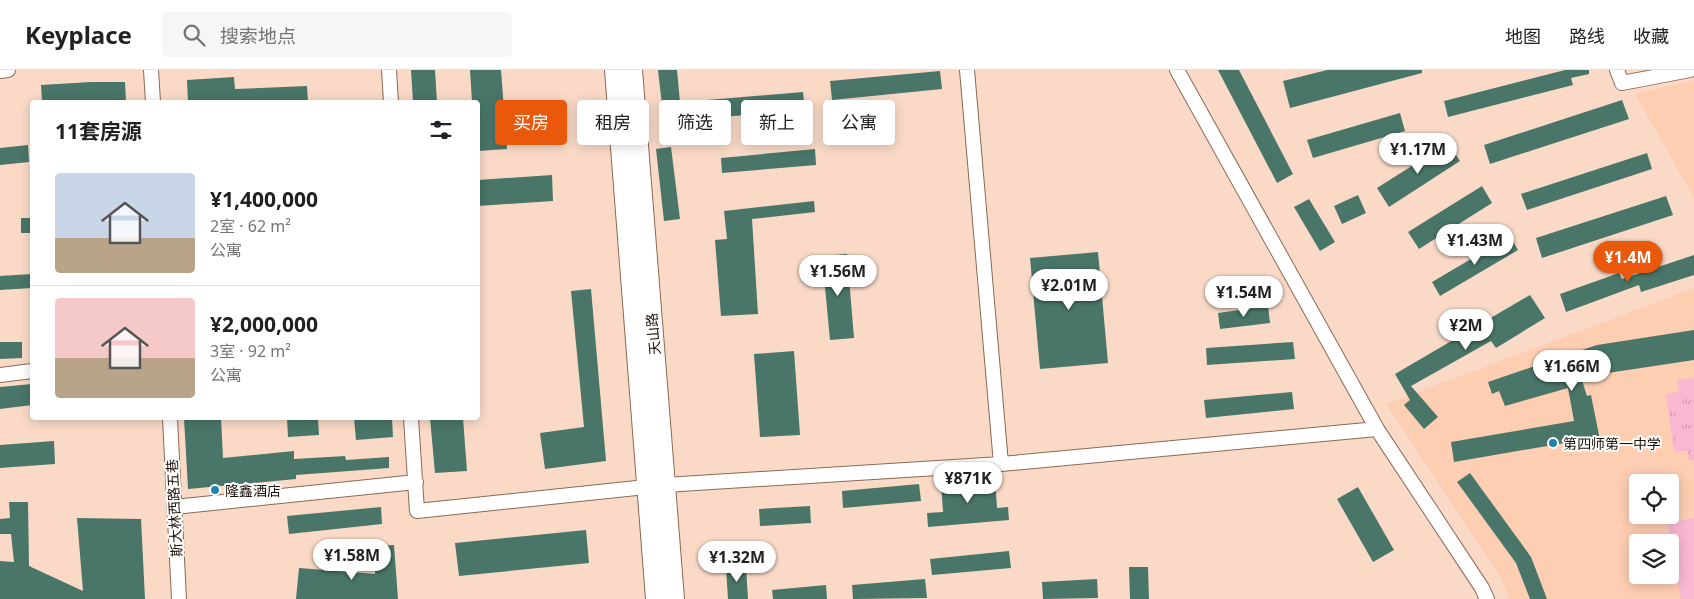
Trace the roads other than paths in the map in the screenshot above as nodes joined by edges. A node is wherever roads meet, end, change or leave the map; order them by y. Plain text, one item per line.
1 (8, 70) edge
2 (151, 70) edge
3 (389, 70) edge
4 (615, 70) edge
5 (632, 70) edge
6 (967, 70) edge
7 (1177, 70) edge
8 (1617, 70) edge
9 (1690, 70) edge
10 (0, 71) edge
11 (153, 100) edge
12 (391, 100) edge
13 (30, 371) edge
14 (0, 375) edge
15 (170, 420) edge
16 (411, 420) edge
17 (1377, 429) junction
18 (1001, 464) junction
19 (416, 482) junction
20 (656, 486) junction
21 (174, 507) junction
22 (179, 599) edge
23 (656, 599) edge
24 (674, 599) edge
25 (1487, 599) edge

1 - 10 street
2 - 11 street
3 - 12 street
4 - 20 main road, 天山路
5 - 20 main road, 天山路
6 - 18 street
7 - 17 street
8 - 9 street
13 - 14 street
15 - 21 street, 斯大林西路五巷
16 - 19 street
17 - 18 street
17 - 25 street
18 - 20 street
19 - 20 street
19 - 21 street
20 - 23 main road, 天山路
20 - 24 main road, 天山路
21 - 22 street, 斯大林西路五巷

